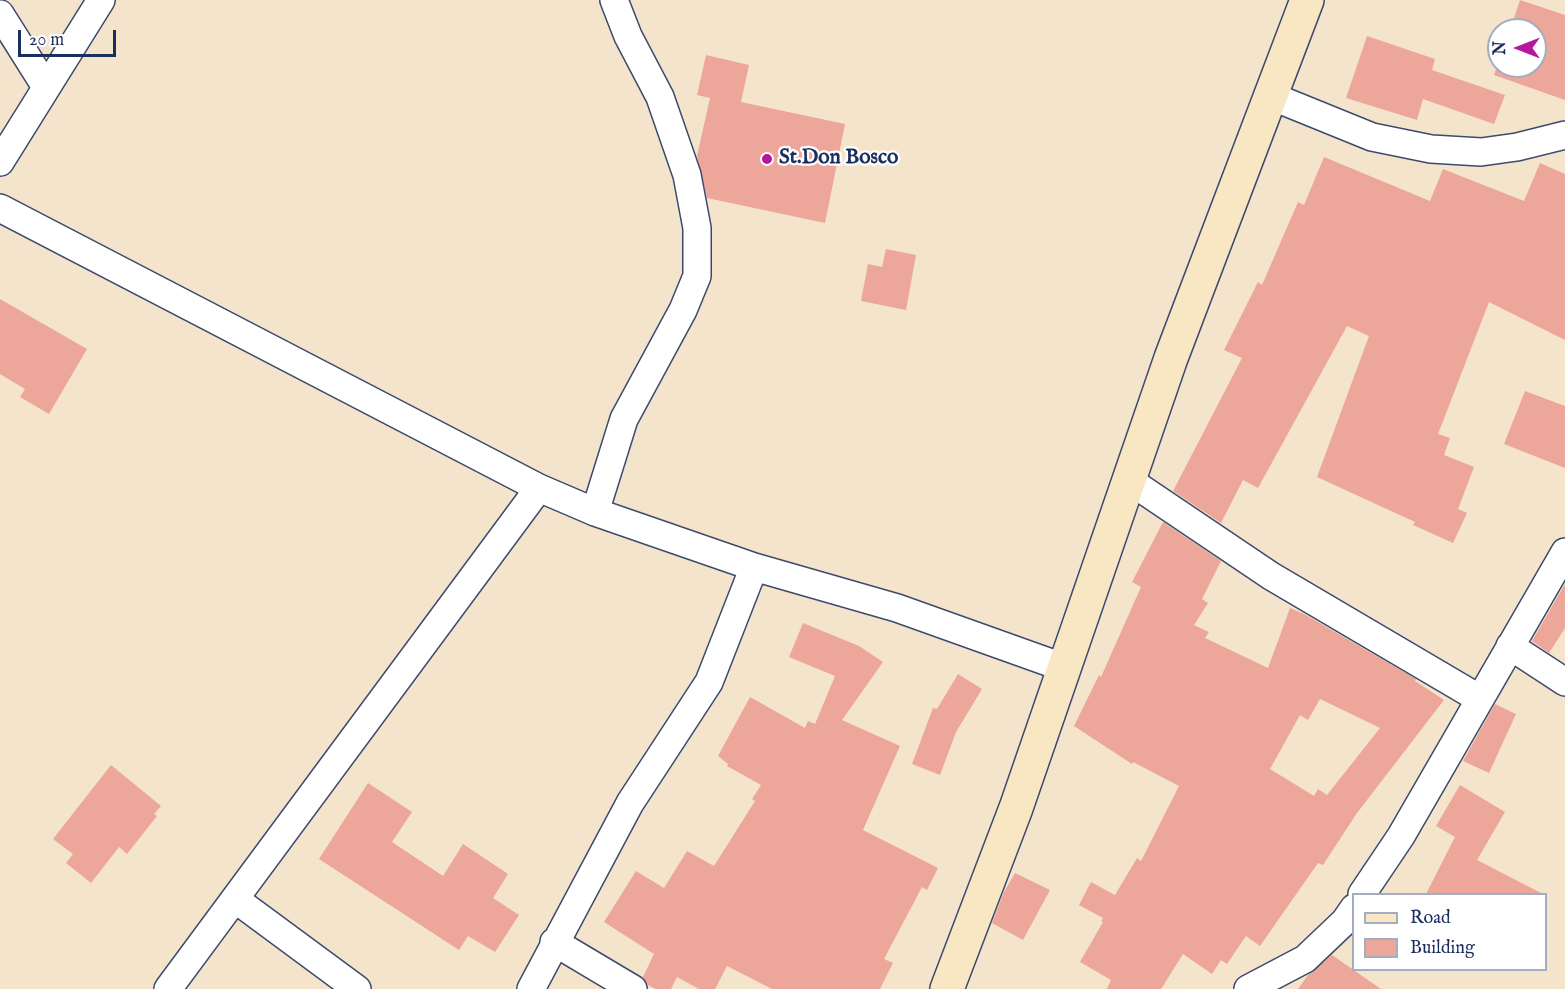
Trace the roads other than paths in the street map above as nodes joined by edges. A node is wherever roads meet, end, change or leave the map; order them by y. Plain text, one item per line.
1 (101, 0) edge
2 (614, 0) edge
3 (1307, 0) edge
4 (0, 14) edge
5 (46, 87) junction
6 (1271, 96) junction
7 (1565, 135) edge
8 (0, 162) edge
9 (0, 208) edge
10 (1130, 481) junction
11 (539, 488) junction
12 (595, 512) junction
13 (1565, 552) edge
14 (754, 567) junction
15 (1510, 646) junction
16 (1065, 668) junction
17 (1565, 682) edge
18 (1480, 699) junction
19 (1363, 893) edge
20 (235, 899) junction
21 (1352, 910) edge
22 (554, 942) junction
23 (168, 989) edge
24 (357, 989) edge
25 (531, 989) edge
26 (633, 989) edge
27 (947, 989) edge
28 (1248, 989) edge

1 - 5 street
2 - 12 street
3 - 6 street
4 - 5 street
5 - 8 street
6 - 7 street
6 - 10 street
9 - 11 street
10 - 16 street
10 - 18 street
11 - 12 street
11 - 20 street
12 - 14 street
13 - 15 street
14 - 16 street
14 - 22 street
15 - 17 street
15 - 18 street
16 - 27 street
18 - 19 street
20 - 23 street
20 - 24 street
21 - 28 street
22 - 25 street
22 - 26 street

